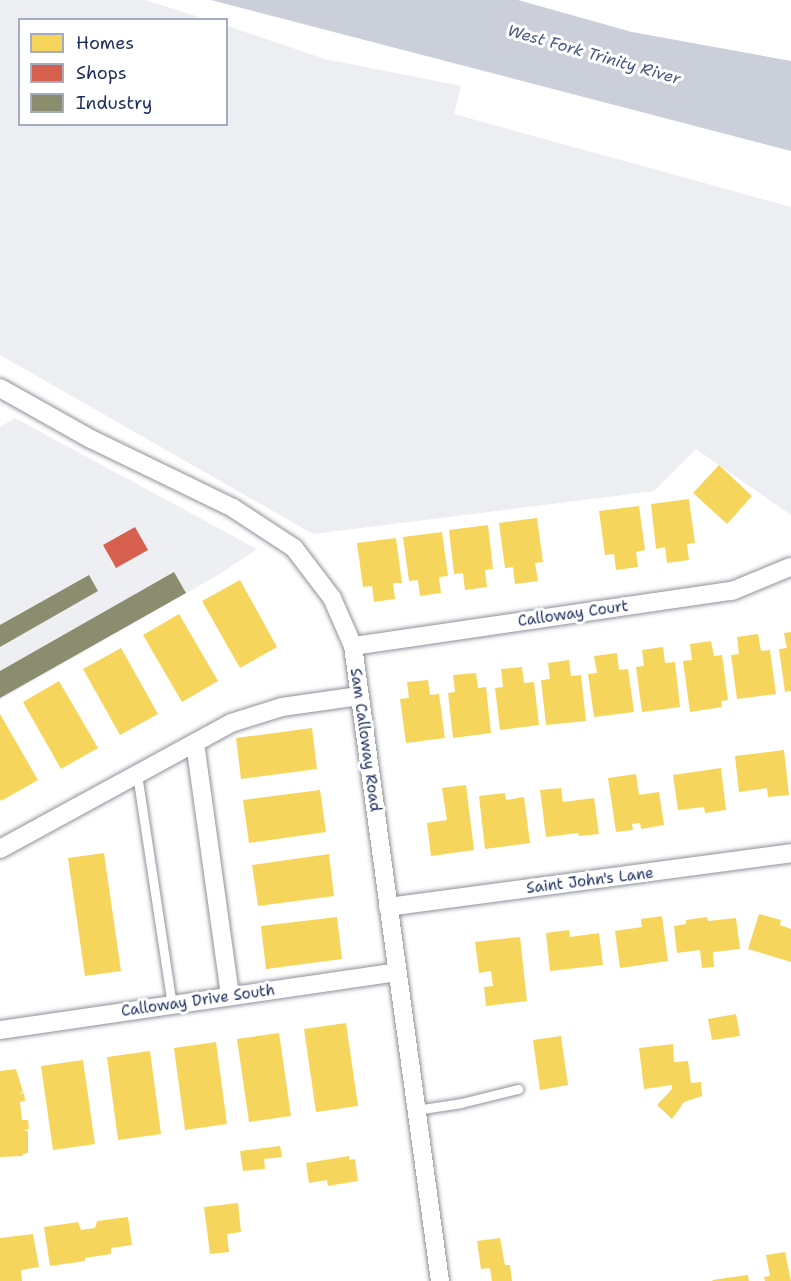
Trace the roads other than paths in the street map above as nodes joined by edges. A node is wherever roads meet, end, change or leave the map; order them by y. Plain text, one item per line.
1 (0, 388) edge
2 (790, 567) edge
3 (353, 646) junction
4 (359, 696) junction
5 (195, 743) junction
6 (137, 774) junction
7 (0, 849) edge
8 (791, 853) edge
9 (388, 907) junction
10 (397, 972) junction
11 (230, 996) junction
12 (172, 1005) junction
13 (0, 1030) edge
14 (518, 1089) dead end
15 (416, 1110) junction
16 (435, 1280) edge

1 - 3 street, Sam Calloway Road
2 - 3 street, Calloway Court
3 - 4 street, Sam Calloway Road
4 - 5 street
4 - 9 street, Sam Calloway Road
5 - 6 street
5 - 11 street
6 - 7 street
6 - 12 lane
8 - 9 street, Saint John's Lane
9 - 10 street, Sam Calloway Road
10 - 11 street, Calloway Drive South
10 - 15 street, Sam Calloway Road
11 - 12 street, Calloway Drive South
12 - 13 street, Calloway Drive South
14 - 15 lane
15 - 16 street, Sam Calloway Road

